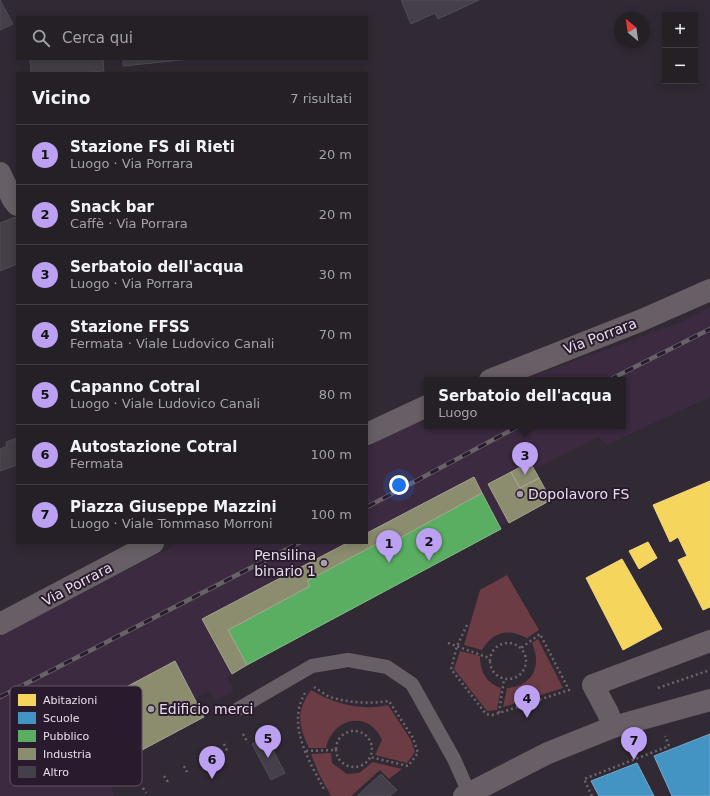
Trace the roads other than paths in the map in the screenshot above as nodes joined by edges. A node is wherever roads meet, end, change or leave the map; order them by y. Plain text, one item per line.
1 (0, 172) edge
2 (16, 204) edge
3 (710, 290) edge
4 (498, 377) edge
5 (424, 407) edge
6 (368, 434) edge
7 (151, 544) edge
8 (0, 624) edge
9 (710, 641) edge
10 (710, 700) edge
11 (238, 709) dead end
12 (612, 726) junction
13 (466, 795) edge

1 - 2 street
3 - 4 street, Via Porrara
5 - 6 street
7 - 8 street, Via Porrara
9 - 12 street
10 - 12 street
11 - 13 lane
12 - 13 street

